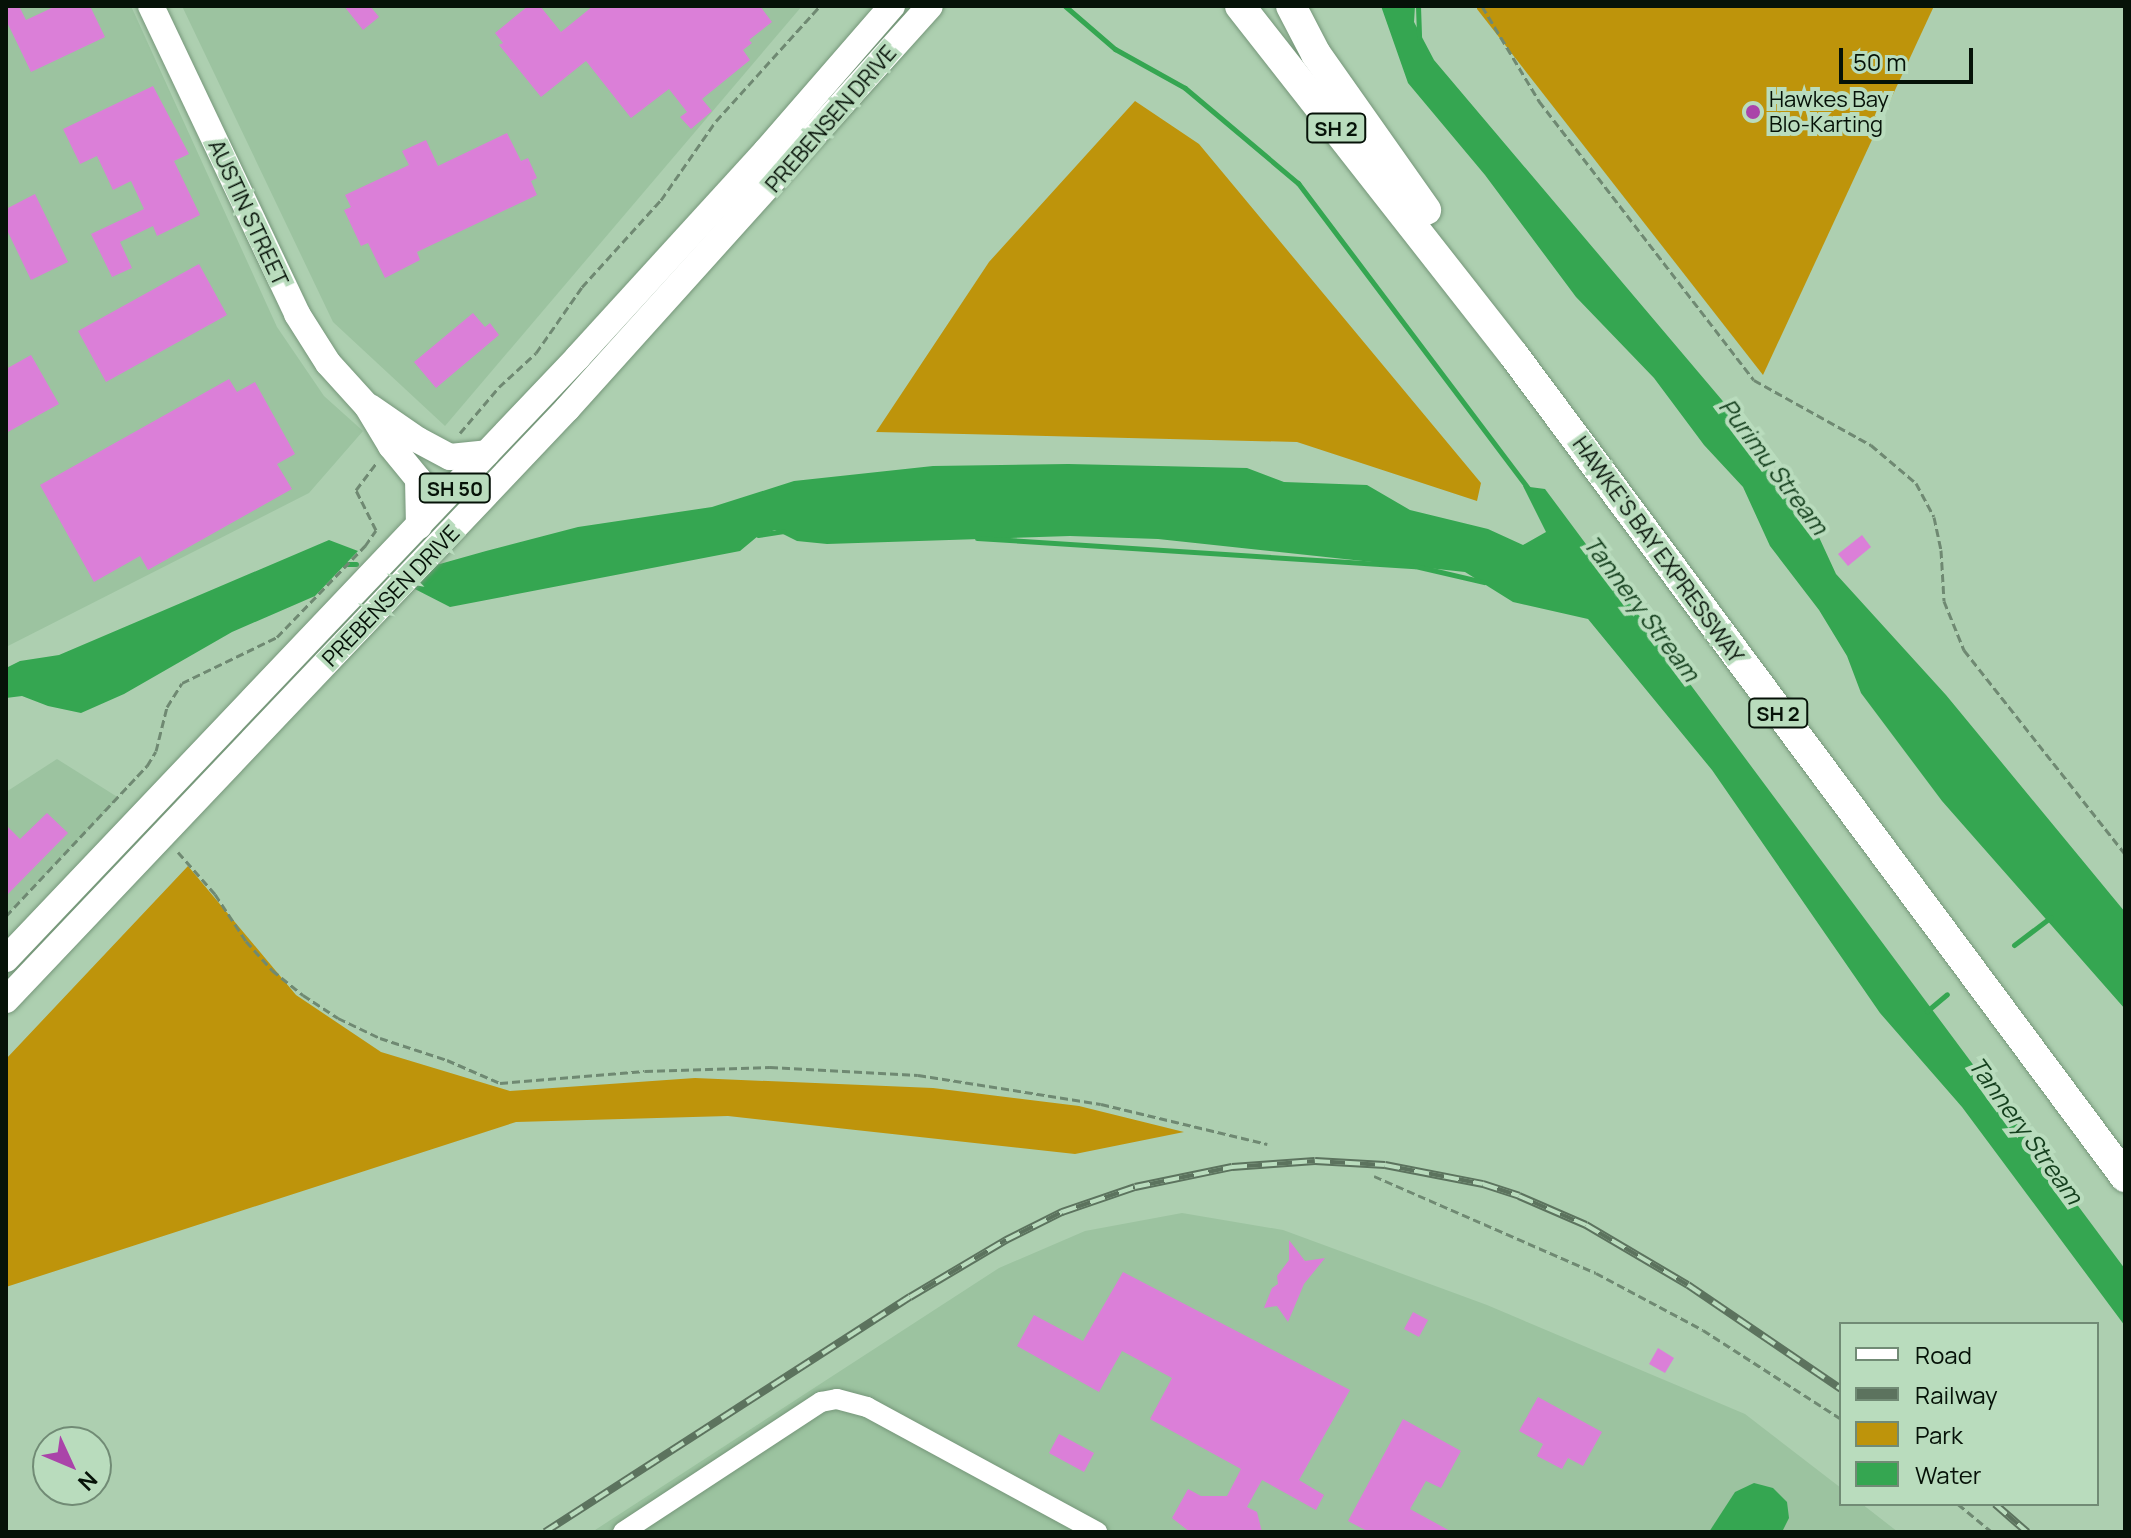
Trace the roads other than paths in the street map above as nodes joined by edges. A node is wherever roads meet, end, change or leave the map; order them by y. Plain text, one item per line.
1 (151, 6) edge
2 (892, 6) edge
3 (930, 6) edge
4 (1240, 6) edge
5 (1291, 6) edge
6 (367, 406) junction
7 (487, 453) junction
8 (419, 526) junction
9 (6, 959) edge
10 (6, 1000) edge
11 (2125, 1148) edge
12 (2125, 1177) edge
13 (623, 1532) edge
14 (1097, 1532) edge

1 - 6 main road, AUSTIN STREET
2 - 7 main road, PREBENSEN DRIVE / SH 50
3 - 10 main road, PREBENSEN DRIVE / SH 50
4 - 12 highway, HAWKE'S BAY EXPRESSWAY / SH 2
5 - 11 highway, HAWKE'S BAY EXPRESSWAY / SH 2
6 - 7 main road, AUSTIN STREET
6 - 8 main road, AUSTIN STREET
7 - 8 main road, PREBENSEN DRIVE / SH 50
8 - 9 main road, PREBENSEN DRIVE / SH 50
13 - 14 lane

